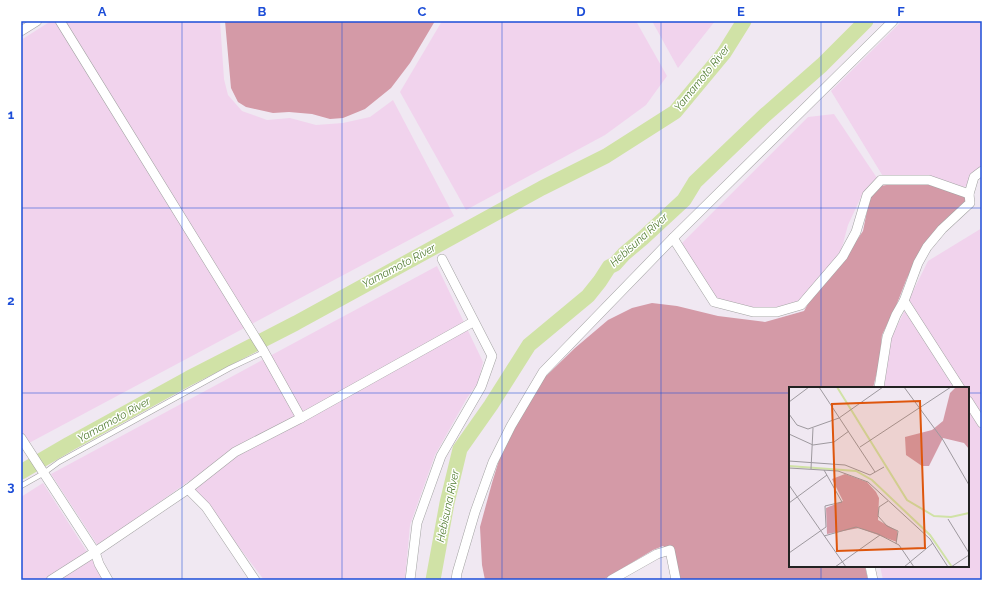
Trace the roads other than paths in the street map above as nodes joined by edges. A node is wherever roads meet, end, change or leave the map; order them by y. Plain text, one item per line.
1 (36, 21) edge
2 (60, 21) edge
3 (893, 21) edge
4 (21, 31) edge
5 (982, 171) edge
6 (969, 194) junction
7 (673, 238) junction
8 (442, 259) dead end
9 (904, 301) junction
10 (473, 322) junction
11 (264, 351) junction
12 (879, 387) edge
13 (959, 387) edge
14 (969, 403) edge
15 (301, 418) junction
16 (982, 423) edge
17 (21, 438) edge
18 (43, 472) junction
19 (21, 486) edge
20 (188, 489) junction
21 (95, 552) junction
22 (870, 567) edge
23 (51, 580) edge
24 (108, 580) edge
25 (255, 580) edge
26 (410, 580) edge
27 (456, 580) edge
28 (612, 580) edge
29 (676, 580) edge
30 (873, 580) edge

1 - 4 street
2 - 11 street
3 - 7 street
5 - 6 street
6 - 7 street
6 - 9 street
7 - 27 street
8 - 10 street
9 - 12 street
9 - 13 street
10 - 15 street
10 - 26 street
11 - 15 street
11 - 18 lane
14 - 16 street
15 - 20 street
17 - 18 street
18 - 19 lane
18 - 21 street
20 - 21 street
20 - 25 street
21 - 23 street
21 - 24 street
22 - 30 street
28 - 29 street

